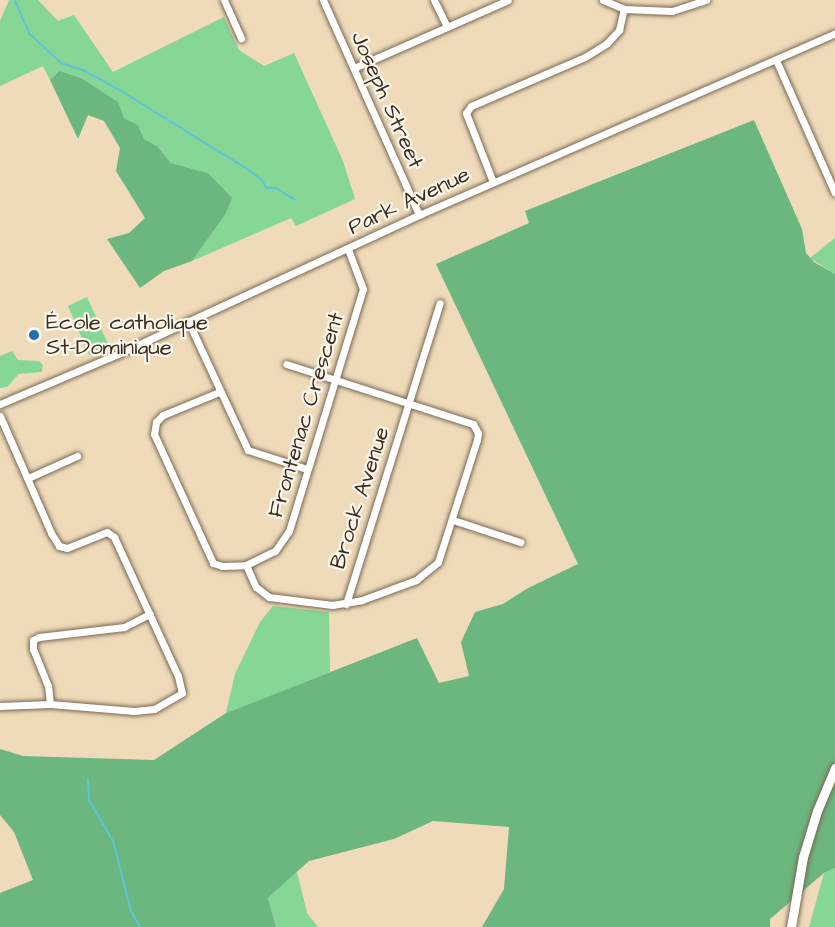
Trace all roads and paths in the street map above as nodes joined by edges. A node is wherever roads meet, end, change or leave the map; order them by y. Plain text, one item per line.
1 (224, 0) edge
2 (323, 0) edge
3 (434, 0) edge
4 (508, 0) edge
5 (603, 0) edge
6 (706, 0) edge
7 (624, 9) junction
8 (447, 27) junction
9 (835, 33) edge
10 (241, 38) dead end
11 (776, 60) junction
12 (354, 68) junction
13 (493, 182) junction
14 (835, 193) edge
15 (418, 215) junction
16 (348, 249) junction
17 (440, 303) dead end
18 (188, 321) junction
19 (286, 364) dead end
20 (337, 381) junction
21 (219, 392) junction
22 (0, 404) edge
23 (409, 404) junction
24 (0, 416) edge
25 (76, 456) dead end
26 (307, 469) junction
27 (28, 478) junction
28 (453, 519) junction
29 (520, 542) dead end
30 (246, 565) junction
31 (346, 603) junction
32 (150, 614) junction
33 (50, 704) junction
34 (0, 706) edge
35 (835, 768) edge
36 (792, 927) edge

1 - 10 street
2 - 12 street, Joseph Street
3 - 8 street
4 - 8 street
5 - 7 street
6 - 7 street
7 - 13 street
8 - 12 street
9 - 11 street, Park Avenue
11 - 13 street, Park Avenue
11 - 14 street
12 - 15 street, Joseph Street
13 - 15 street, Park Avenue
15 - 16 street, Park Avenue
16 - 18 street, Park Avenue
16 - 20 street, Frontenac Crescent
17 - 23 street, Brock Avenue
18 - 21 street
18 - 22 street, Park Avenue
19 - 20 street
20 - 23 street
20 - 26 street, Frontenac Crescent
21 - 26 street
21 - 30 street, Frontenac Crescent
23 - 28 street
23 - 31 street, Brock Avenue
24 - 27 street
25 - 27 street
26 - 30 street, Frontenac Crescent
27 - 32 street
28 - 29 street
28 - 31 street
30 - 31 street
32 - 33 street
32 - 33 street
33 - 34 street
35 - 36 main road

